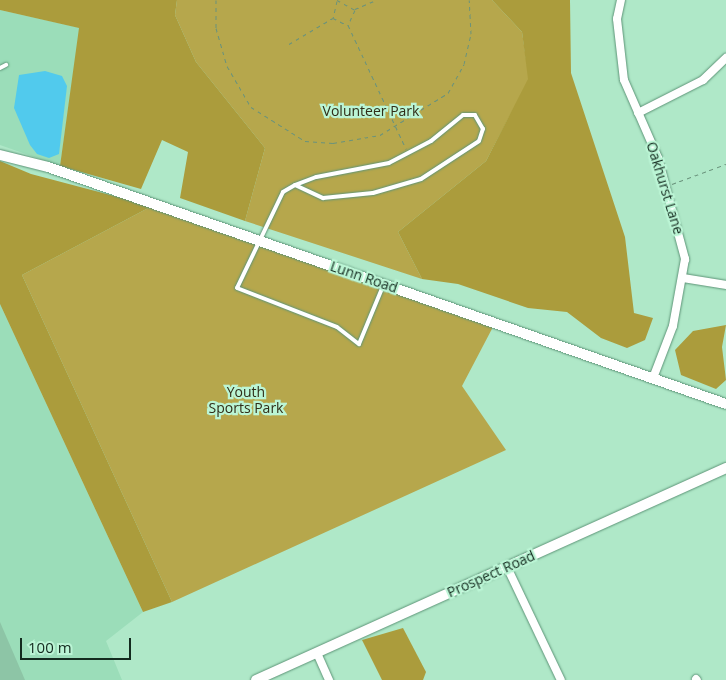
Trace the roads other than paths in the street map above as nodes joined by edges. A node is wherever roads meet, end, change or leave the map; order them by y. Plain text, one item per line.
1 (621, 0) edge
2 (726, 58) edge
3 (6, 65) dead end
4 (0, 68) edge
5 (638, 113) junction
6 (0, 155) edge
7 (295, 185) junction
8 (256, 239) junction
9 (683, 278) junction
10 (384, 284) junction
11 (726, 285) edge
12 (653, 378) junction
13 (726, 404) edge
14 (726, 468) edge
15 (507, 567) junction
16 (317, 653) junction
17 (256, 680) edge
18 (329, 680) edge
19 (561, 680) edge

1 - 5 street, Oakhurst Lane
2 - 5 street
3 - 4 lane
5 - 9 street, Oakhurst Lane
6 - 8 street, Lunn Road
7 - 7 lane
7 - 8 lane
8 - 10 street, Lunn Road
8 - 10 lane
9 - 11 street
9 - 12 street, Oakhurst Lane
10 - 12 street, Lunn Road
12 - 13 street, Lunn Road
14 - 15 street, Prospect Road
15 - 16 street, Prospect Road
15 - 19 street
16 - 17 street, Prospect Road
16 - 18 street

